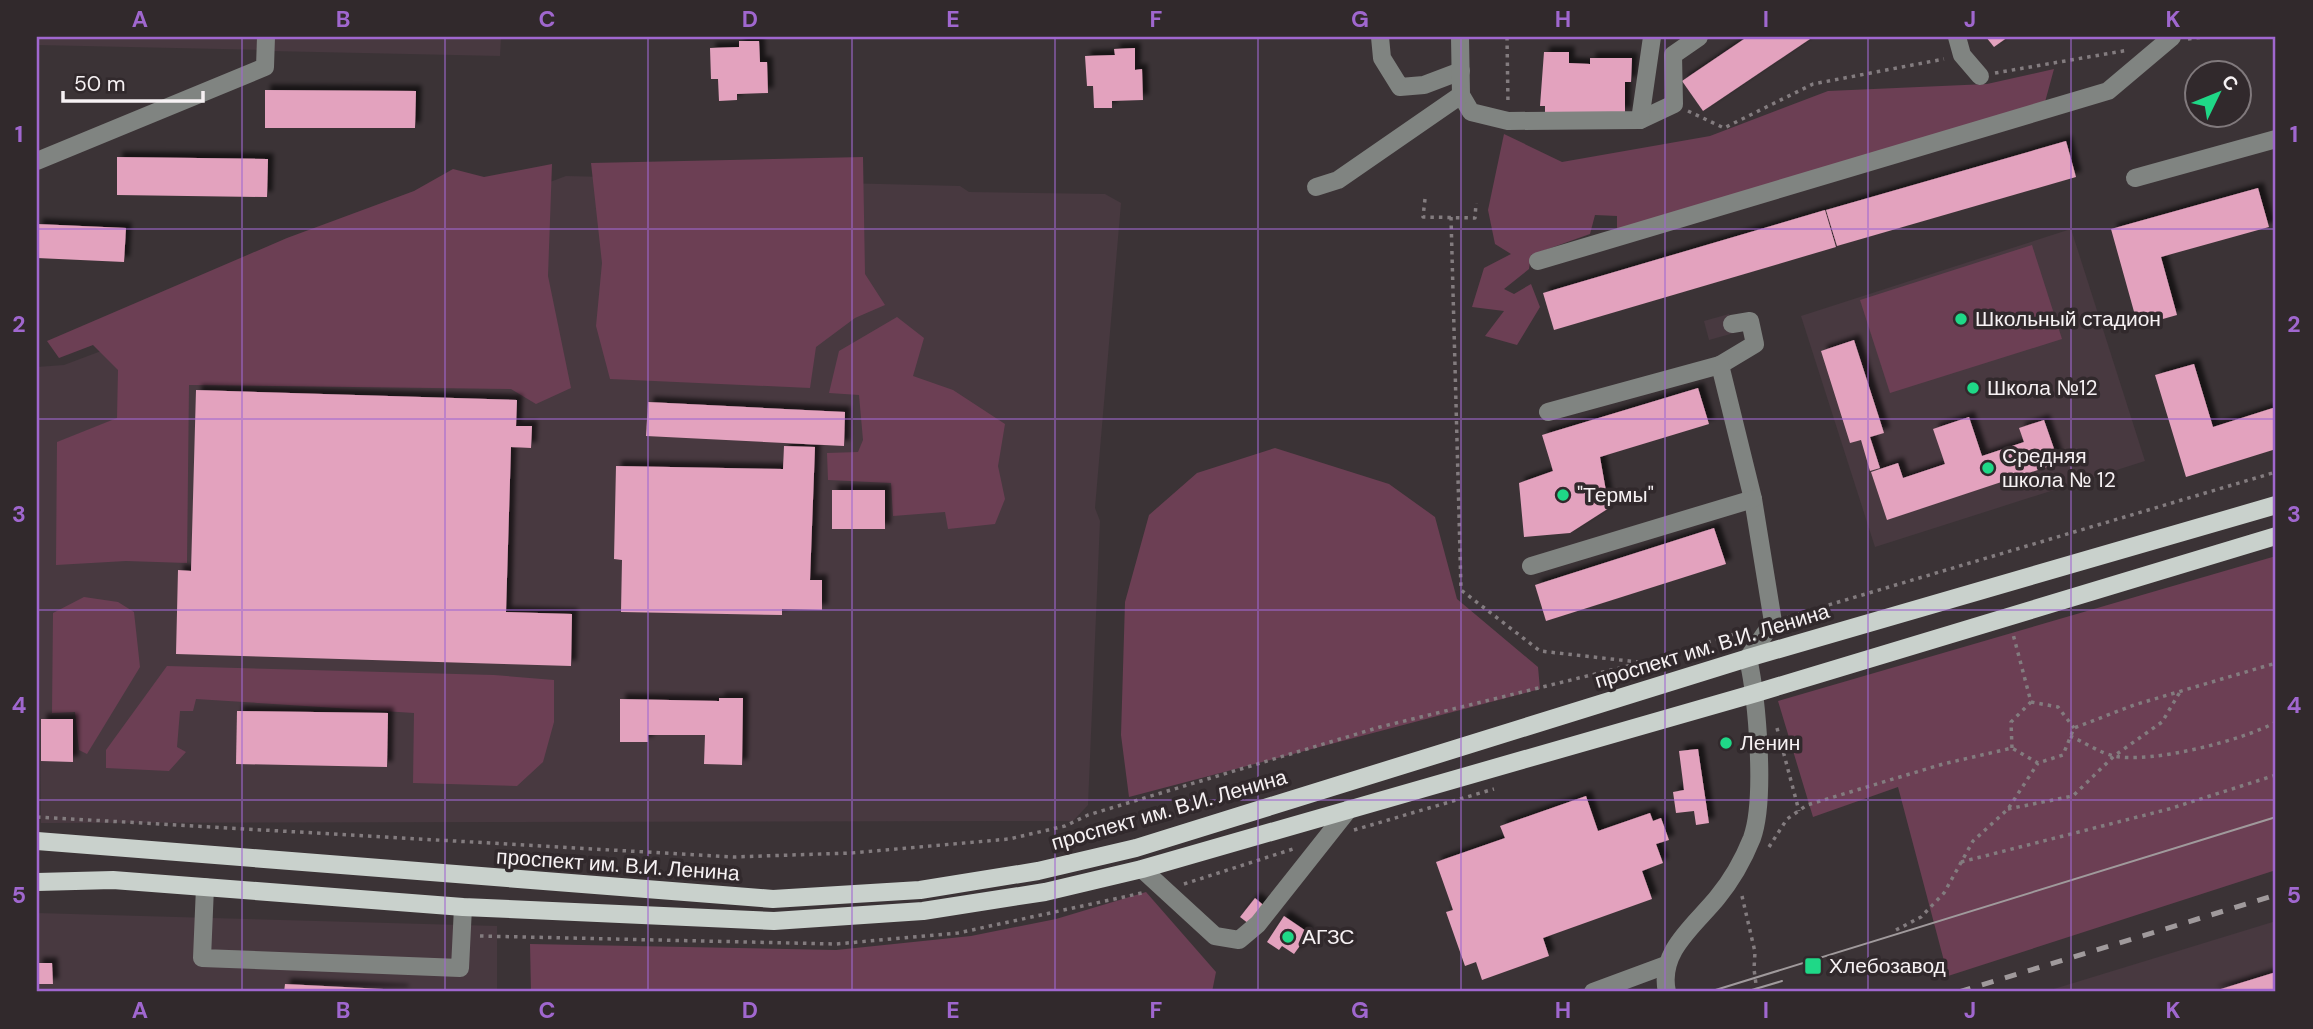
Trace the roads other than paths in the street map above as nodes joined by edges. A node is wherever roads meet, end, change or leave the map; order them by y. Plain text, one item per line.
1 (266, 37) edge
2 (1380, 37) edge
3 (1461, 37) edge
4 (1653, 37) edge
5 (1699, 37) edge
6 (1956, 37) edge
7 (2170, 40) edge
8 (1461, 71) junction
9 (1980, 76) road end
10 (1461, 95) junction
11 (1640, 120) junction
12 (2276, 139) edge
13 (37, 162) edge
14 (2134, 178) dead end
15 (1316, 187) dead end
16 (1538, 261) dead end
17 (1732, 324) dead end
18 (1720, 365) junction
19 (1548, 412) dead end
20 (1754, 499) junction
21 (2276, 505) edge
22 (2276, 536) edge
23 (1531, 566) dead end
24 (1748, 658) junction
25 (1756, 693) junction
26 (1349, 809) junction
27 (37, 841) edge
28 (1142, 869) junction
29 (37, 881) edge
30 (205, 887) junction
31 (463, 907) junction
32 (1666, 965) junction
33 (1593, 992) edge
34 (1667, 992) edge

1 - 13 street
2 - 8 street
3 - 8 street
4 - 11 street
5 - 11 street
6 - 9 street
7 - 16 street
8 - 10 street
10 - 11 street
10 - 15 street
12 - 14 street
17 - 18 street
18 - 19 street
18 - 20 street
20 - 23 street
20 - 24 street
21 - 24 main road, проспект им. В.И. Ленина
22 - 25 main road
24 - 25 street
24 - 27 main road, проспект им. В.И. Ленина
25 - 26 main road
25 - 32 street
26 - 28 main road
26 - 28 street
28 - 31 main road
29 - 30 main road
30 - 31 main road
30 - 31 street
32 - 33 street
32 - 34 street

